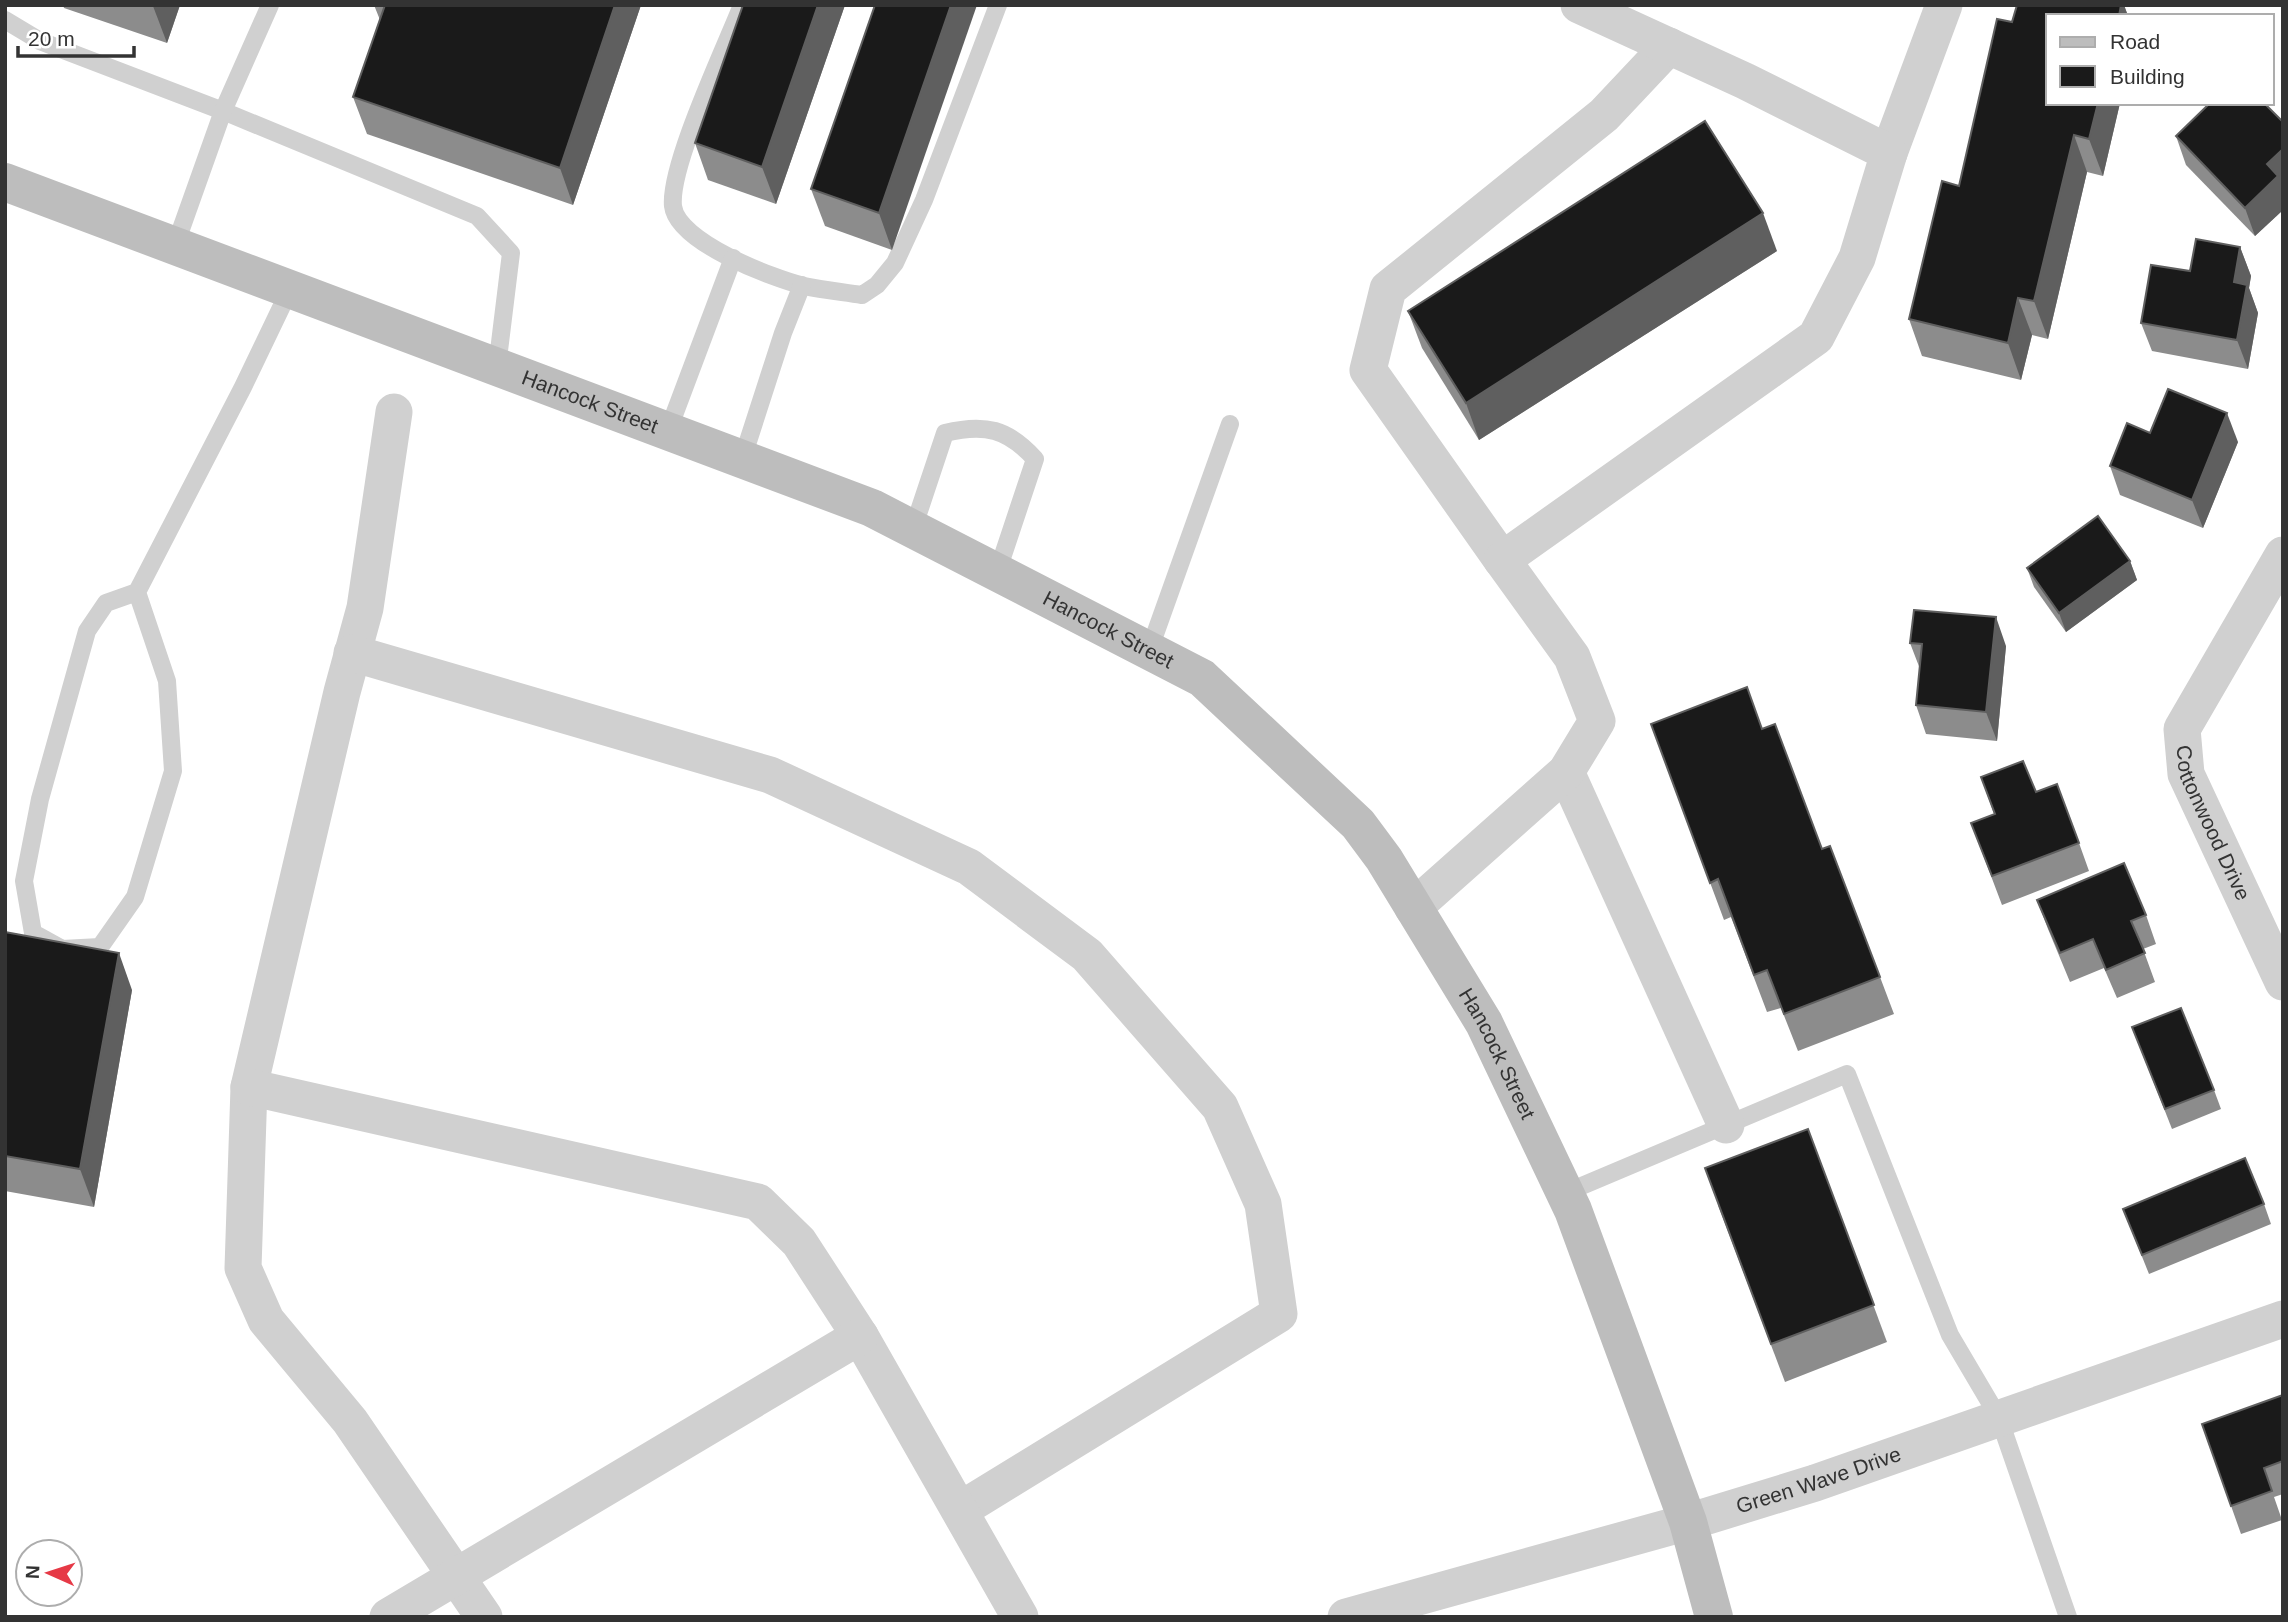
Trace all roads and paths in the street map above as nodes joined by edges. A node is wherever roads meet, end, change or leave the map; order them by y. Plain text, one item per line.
1 (270, 5) edge
2 (742, 5) edge
3 (998, 5) edge
4 (1580, 5) edge
5 (1944, 5) edge
6 (5, 20) edge
7 (1669, 46) junction
8 (223, 111) junction
9 (1889, 153) junction
10 (5, 182) edge
11 (174, 246) junction
12 (733, 258) junction
13 (802, 285) junction
14 (290, 289) junction
15 (497, 367) junction
16 (394, 412) dead end
17 (1230, 424) dead end
18 (668, 431) junction
19 (742, 460) junction
20 (913, 529) junction
21 (2283, 555) edge
22 (1502, 560) junction
23 (997, 573) junction
24 (137, 592) junction
25 (1149, 651) junction
26 (352, 653) junction
27 (1566, 772) junction
28 (1413, 908) junction
29 (2283, 982) edge
30 (248, 1087) junction
31 (1726, 1125) junction
32 (1565, 1193) junction
33 (2283, 1319) edge
34 (860, 1336) junction
35 (2000, 1418) junction
36 (960, 1510) junction
37 (1688, 1522) junction
38 (458, 1575) junction
39 (388, 1617) edge
40 (484, 1617) edge
41 (1020, 1617) edge
42 (1346, 1617) edge
43 (1714, 1617) edge
44 (2068, 1617) edge

1 - 8 lane
2 - 12 lane
3 - 13 lane
4 - 7 street
5 - 9 street
6 - 8 lane
7 - 9 street
7 - 22 street
8 - 11 lane
8 - 15 lane
9 - 22 street
10 - 11 street, Hancock Street
11 - 14 street, Hancock Street
12 - 13 lane
12 - 18 lane
13 - 19 lane
14 - 15 street, Hancock Street
14 - 24 lane
15 - 18 street, Hancock Street
16 - 26 street
17 - 25 lane
18 - 19 street, Hancock Street
19 - 20 street, Hancock Street
20 - 23 street, Hancock Street
20 - 23 lane
21 - 29 street, Cottonwood Drive
22 - 27 street
23 - 25 street, Hancock Street
24 - 24 lane
25 - 28 street, Hancock Street
26 - 30 street
26 - 36 street
27 - 28 street
27 - 31 street
28 - 32 street, Hancock Street
30 - 34 street
30 - 38 street
31 - 32 lane
31 - 35 lane
32 - 37 street, Hancock Street
33 - 35 street, Green Wave Drive
34 - 36 street
34 - 38 street
35 - 37 street, Green Wave Drive
35 - 44 lane
36 - 41 street
37 - 42 street, Green Wave Drive
37 - 43 street, Hancock Street
38 - 39 street
38 - 40 street

